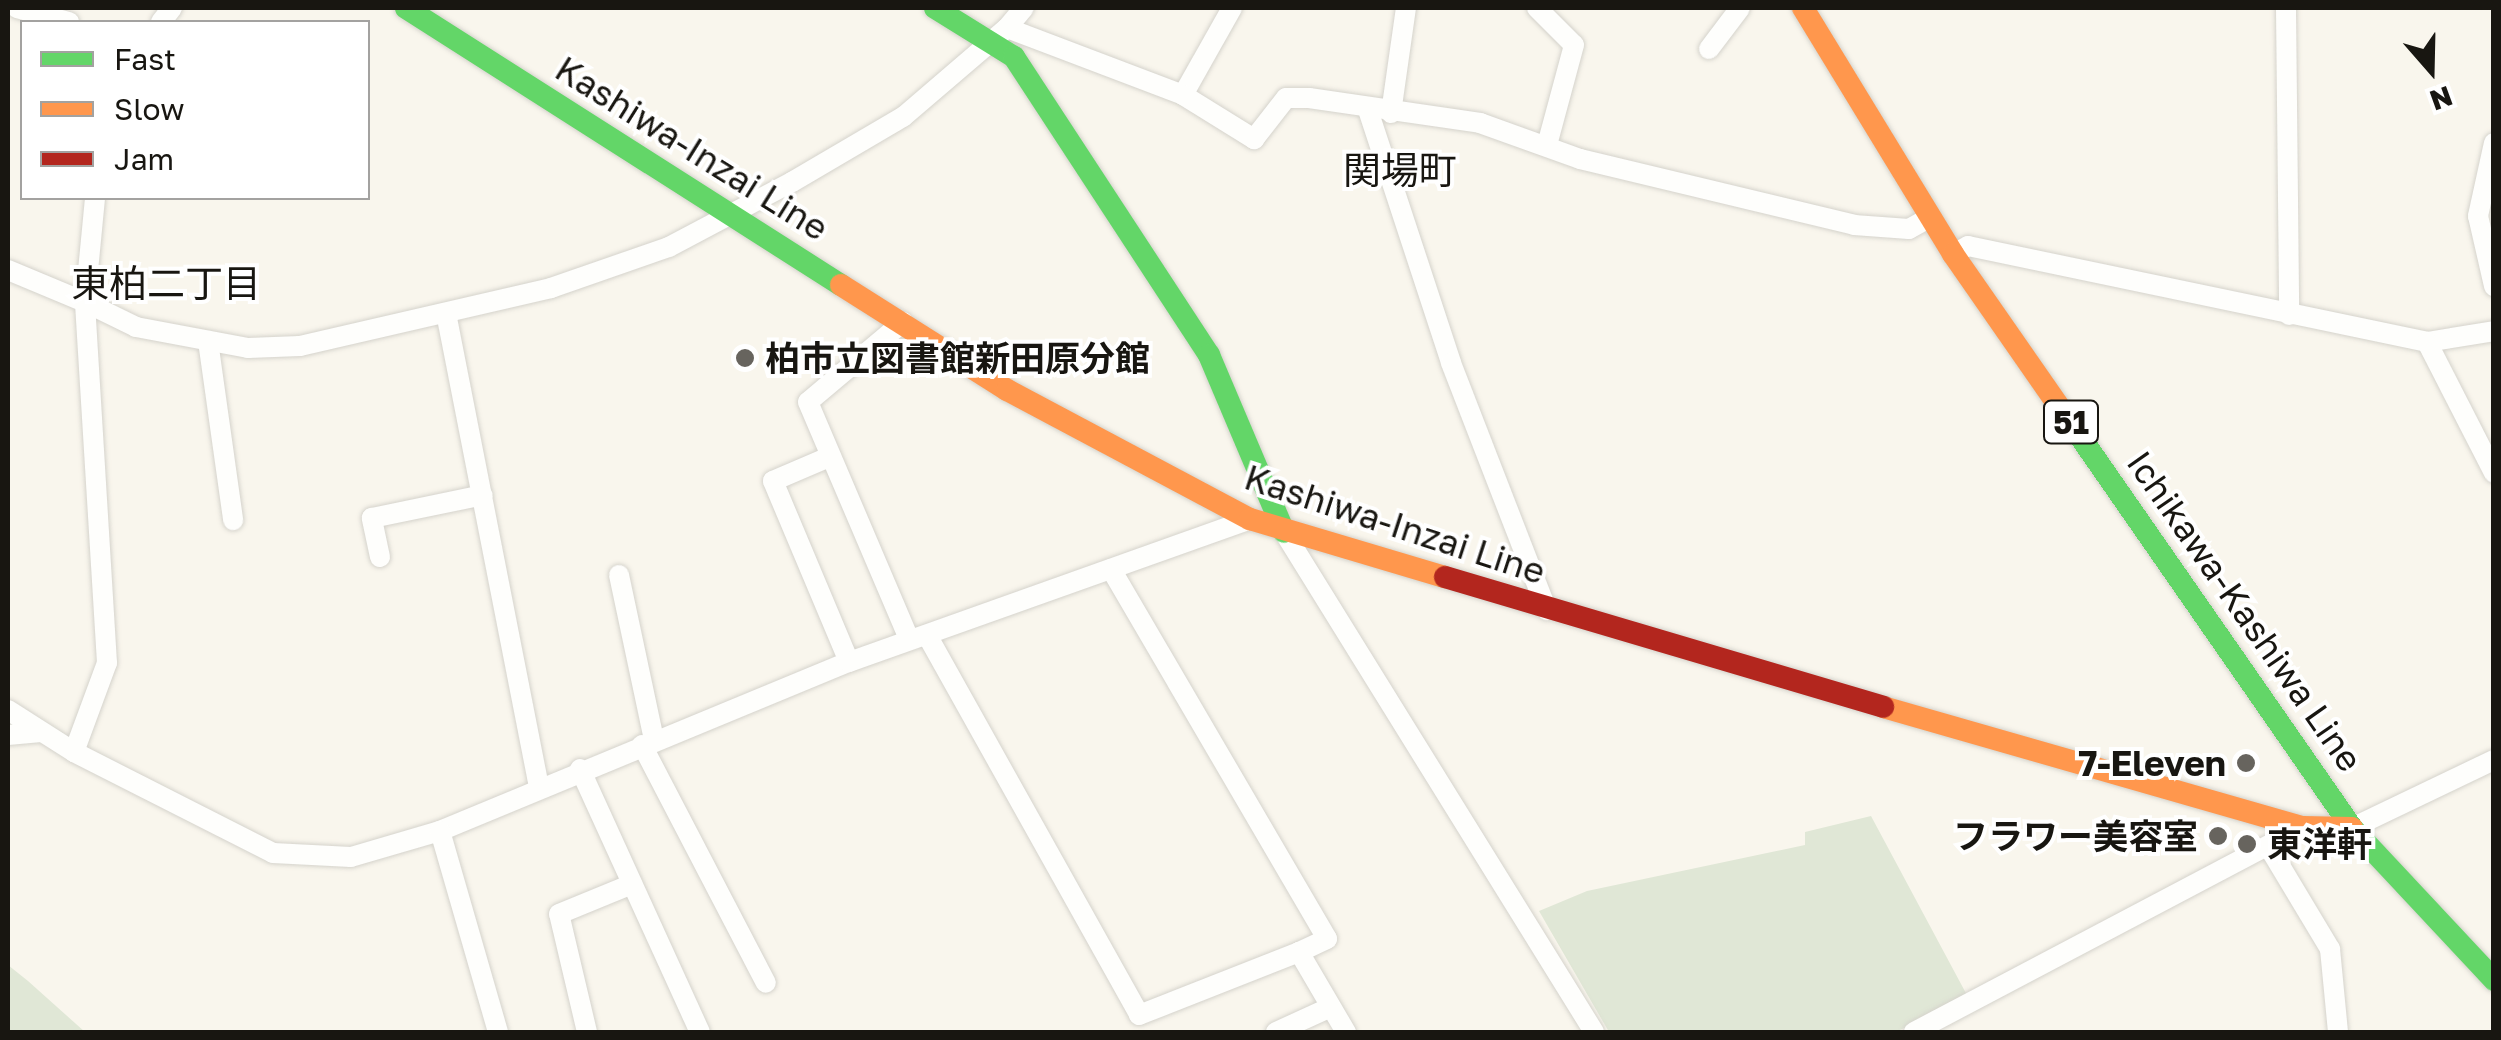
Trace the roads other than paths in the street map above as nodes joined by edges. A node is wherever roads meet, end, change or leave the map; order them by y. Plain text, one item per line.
1 (16, 8) edge
2 (406, 8) edge
3 (934, 8) edge
4 (1024, 8) edge
5 (1232, 8) edge
6 (1406, 8) edge
7 (1537, 8) edge
8 (1740, 8) edge
9 (1804, 8) edge
10 (2278, 8) edge
11 (2286, 8) edge
12 (61, 20) edge
13 (1001, 35) junction
14 (1709, 49) dead end
15 (1184, 95) junction
16 (1368, 110) junction
17 (1391, 113) junction
18 (2494, 142) edge
19 (1547, 144) junction
20 (95, 200) edge
21 (732, 215) junction
22 (1929, 218) junction
23 (1953, 254) junction
24 (8, 270) edge
25 (2494, 286) edge
26 (86, 302) junction
27 (446, 313) junction
28 (2289, 314) junction
29 (902, 322) junction
30 (2494, 330) edge
31 (208, 341) junction
32 (2427, 342) junction
33 (830, 458) junction
34 (2494, 474) edge
35 (483, 496) junction
36 (1250, 519) junction
37 (233, 520) dead end
38 (1284, 532) junction
39 (380, 558) dead end
40 (1112, 570) junction
41 (619, 575) dead end
42 (1547, 610) junction
43 (918, 637) junction
44 (849, 662) junction
45 (8, 710) edge
46 (41, 732) junction
47 (8, 735) edge
48 (648, 742) junction
49 (74, 752) junction
50 (2494, 760) edge
51 (580, 769) junction
52 (538, 788) junction
53 (2302, 827) junction
54 (2352, 828) junction
55 (440, 832) junction
56 (2270, 849) junction
57 (632, 884) junction
58 (1299, 952) junction
59 (2494, 980) edge
60 (766, 983) dead end
61 (1331, 1007) junction
62 (498, 1032) edge
63 (586, 1032) edge
64 (700, 1032) edge
65 (1276, 1032) edge
66 (1346, 1032) edge
67 (1594, 1032) edge
68 (1914, 1032) edge
69 (2338, 1032) edge

1 - 12 street
2 - 21 main road, Kashiwa-Inzai Line
3 - 13 main road
4 - 13 street
5 - 15 street
6 - 17 street
7 - 19 street
8 - 14 street
9 - 22 main road, Ichikawa-Kashiwa Line / 51
10 - 11 street
11 - 28 street
13 - 15 street
13 - 21 street
13 - 38 main road
15 - 16 street
16 - 17 street
16 - 42 street
17 - 19 street
18 - 25 street
19 - 22 street
20 - 26 street
21 - 27 street
21 - 29 main road, Kashiwa-Inzai Line
22 - 23 main road, Ichikawa-Kashiwa Line / 51
23 - 28 street
23 - 54 main road, Ichikawa-Kashiwa Line / 51
24 - 26 street
26 - 31 street
26 - 49 street
27 - 31 street
27 - 35 street
28 - 32 street
29 - 33 street
29 - 36 main road, Kashiwa-Inzai Line
30 - 32 street
31 - 37 street
32 - 34 street
33 - 43 street
33 - 44 street
35 - 39 street
35 - 52 street
36 - 38 main road, Kashiwa-Inzai Line
36 - 40 street
38 - 42 main road, Kashiwa-Inzai Line
38 - 67 street
40 - 43 street
40 - 58 street
41 - 48 street
42 - 53 main road, Kashiwa-Inzai Line
43 - 44 street
43 - 58 street
44 - 48 street
45 - 46 street
46 - 47 street
46 - 49 street
48 - 51 street
48 - 60 street
49 - 55 street
50 - 54 street
51 - 52 street
51 - 57 street
52 - 55 street
53 - 54 main road, Kashiwa-Inzai Line
53 - 56 street
54 - 59 main road, Ichikawa-Kashiwa Line / 51
55 - 62 street
56 - 68 street
56 - 69 street
57 - 63 street
57 - 64 street
58 - 61 street
61 - 65 street
61 - 66 street

